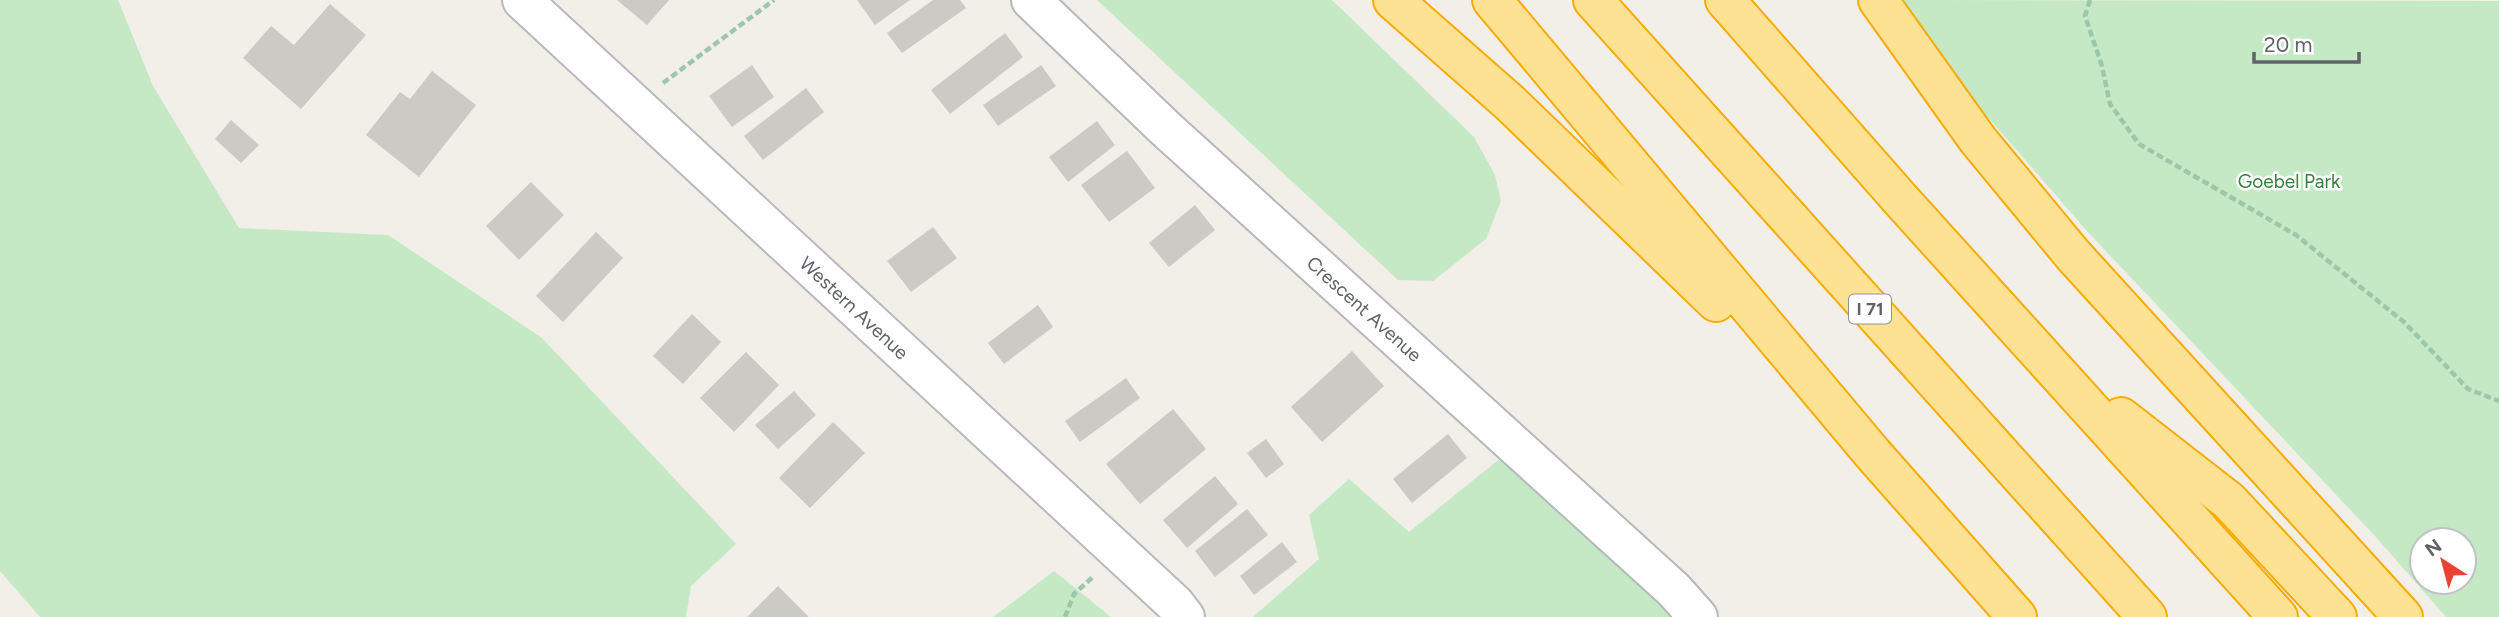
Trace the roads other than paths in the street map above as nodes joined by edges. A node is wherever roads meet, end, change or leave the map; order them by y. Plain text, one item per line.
1 (522, 0) edge
2 (1031, 0) edge
3 (1393, 0) edge
4 (1492, 0) edge
5 (1593, 0) edge
6 (1725, 0) edge
7 (1878, 0) edge
8 (2037, 351) junction
9 (1873, 454) junction
10 (1185, 617) edge
11 (1698, 617) edge
12 (2018, 617) edge
13 (2147, 617) edge
14 (2278, 617) edge
15 (2337, 617) edge
16 (2403, 617) edge

1 - 10 street, Western Avenue
2 - 11 street, Crescent Avenue
3 - 9 highway
4 - 9 highway
5 - 13 highway, I 71
6 - 8 highway
7 - 16 highway
8 - 14 highway
8 - 15 highway
9 - 12 highway

